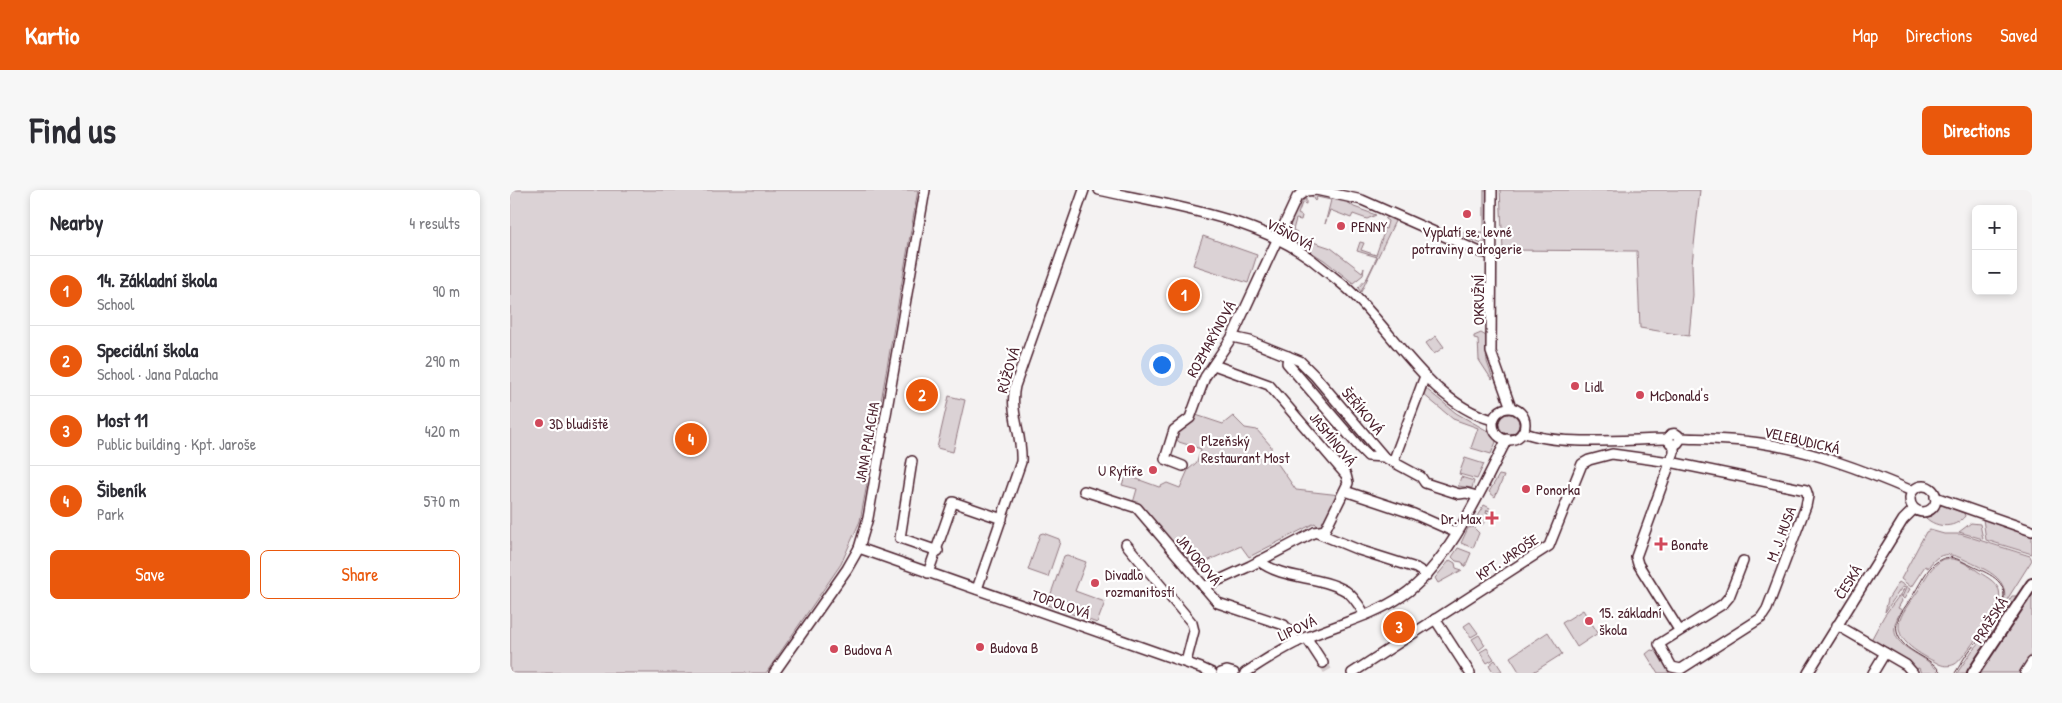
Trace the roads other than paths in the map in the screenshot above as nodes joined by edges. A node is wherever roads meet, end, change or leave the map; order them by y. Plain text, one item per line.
1 (924, 190) edge
2 (1084, 190) edge
3 (1099, 190) edge
4 (1316, 190) edge
5 (1364, 190) edge
6 (1492, 190) edge
7 (1362, 200) junction
8 (1277, 239) junction
9 (1492, 254) junction
10 (1232, 337) junction
11 (1288, 356) junction
12 (1214, 365) junction
13 (1425, 376) junction
14 (1511, 408) junction
15 (1493, 420) junction
16 (1523, 432) junction
17 (1507, 440) junction
18 (1674, 440) junction
19 (1384, 457) junction
20 (912, 461) dead end
21 (1393, 462) junction
22 (1670, 462) junction
23 (1183, 466) dead end
24 (1084, 491) dead end
25 (1345, 491) junction
26 (1912, 491) junction
27 (1477, 496) junction
28 (1936, 497) junction
29 (1914, 509) junction
30 (1002, 519) junction
31 (2032, 531) edge
32 (1315, 532) junction
33 (1456, 533) junction
34 (1126, 544) dead end
35 (859, 548) junction
36 (937, 551) junction
37 (1259, 561) junction
38 (1743, 561) dead end
39 (928, 572) junction
40 (1427, 575) junction
41 (2032, 584) edge
42 (1204, 587) junction
43 (977, 589) junction
44 (1365, 615) junction
45 (1435, 619) junction
46 (1837, 625) junction
47 (1679, 630) junction
48 (1306, 637) junction
49 (1297, 642) junction
50 (1885, 653) junction
51 (1186, 662) junction
52 (1322, 662) tunnel mouth
53 (2032, 662) edge
54 (1355, 672) edge
55 (774, 673) edge
56 (1212, 673) edge
57 (1221, 673) edge
58 (1234, 673) edge
59 (1245, 673) edge
60 (1470, 673) edge
61 (1808, 673) edge
62 (1873, 673) edge
63 (1913, 673) edge
64 (1973, 673) edge
65 (2025, 673) edge

1 - 35 street, JANA PALACHA
2 - 30 street, RŮŽOVÁ
3 - 8 street, VIŠŇOVÁ
4 - 7 street
4 - 8 street, ROZMARÝNOVÁ
5 - 7 street
6 - 9 street, OKRUŽNÍ
7 - 9 street
8 - 10 street, ROZMARÝNOVÁ
8 - 13 street, VIŠŇOVÁ
9 - 14 street, OKRUŽNÍ
10 - 11 street, ŠEŘÍKOVÁ
10 - 12 street, ROZMARÝNOVÁ
11 - 19 street, ŠEŘÍKOVÁ
11 - 19 street
12 - 23 street, ROZMARÝNOVÁ
12 - 25 street, JASMÍNOVÁ
13 - 15 street, VIŠŇOVÁ
13 - 21 street
14 - 15 street
14 - 16 street
15 - 17 street
16 - 17 street
16 - 18 street, VELEBUDICKÁ
17 - 27 street, LIPOVÁ
18 - 22 street
18 - 26 street, VELEBUDICKÁ
19 - 21 street, ŠEŘÍKOVÁ
20 - 36 street
21 - 27 street, ŠEŘÍKOVÁ
22 - 45 street, KPT. JAROŠE
22 - 47 street
22 - 47 street, M. J. HUSA
24 - 42 street, JAVOROVÁ
25 - 32 street, JASMÍNOVÁ
25 - 33 street
26 - 28 street
26 - 29 street
27 - 33 street, LIPOVÁ
28 - 29 street
28 - 31 street
29 - 46 street, ČESKÁ
30 - 36 street
30 - 43 street, RŮŽOVÁ
32 - 37 street, JASMÍNOVÁ
32 - 40 street
33 - 40 street, LIPOVÁ
34 - 51 street
35 - 39 street, TOPOLOVÁ
35 - 55 street, JANA PALACHA
36 - 39 street
37 - 42 street, JASMÍNOVÁ
37 - 44 street
38 - 47 street
39 - 43 street, TOPOLOVÁ
40 - 44 street, LIPOVÁ
41 - 64 main road, PRAŽSKÁ
42 - 49 street, JAVOROVÁ
43 - 51 street, TOPOLOVÁ
44 - 48 street, LIPOVÁ
45 - 54 street, KPT. JAROŠE
45 - 60 street
46 - 50 street
46 - 61 street, ČESKÁ
48 - 49 street, LIPOVÁ
48 - 52 street
49 - 59 street, LIPOVÁ
50 - 62 street
50 - 63 street
51 - 56 street, TOPOLOVÁ
53 - 65 street
57 - 58 street

